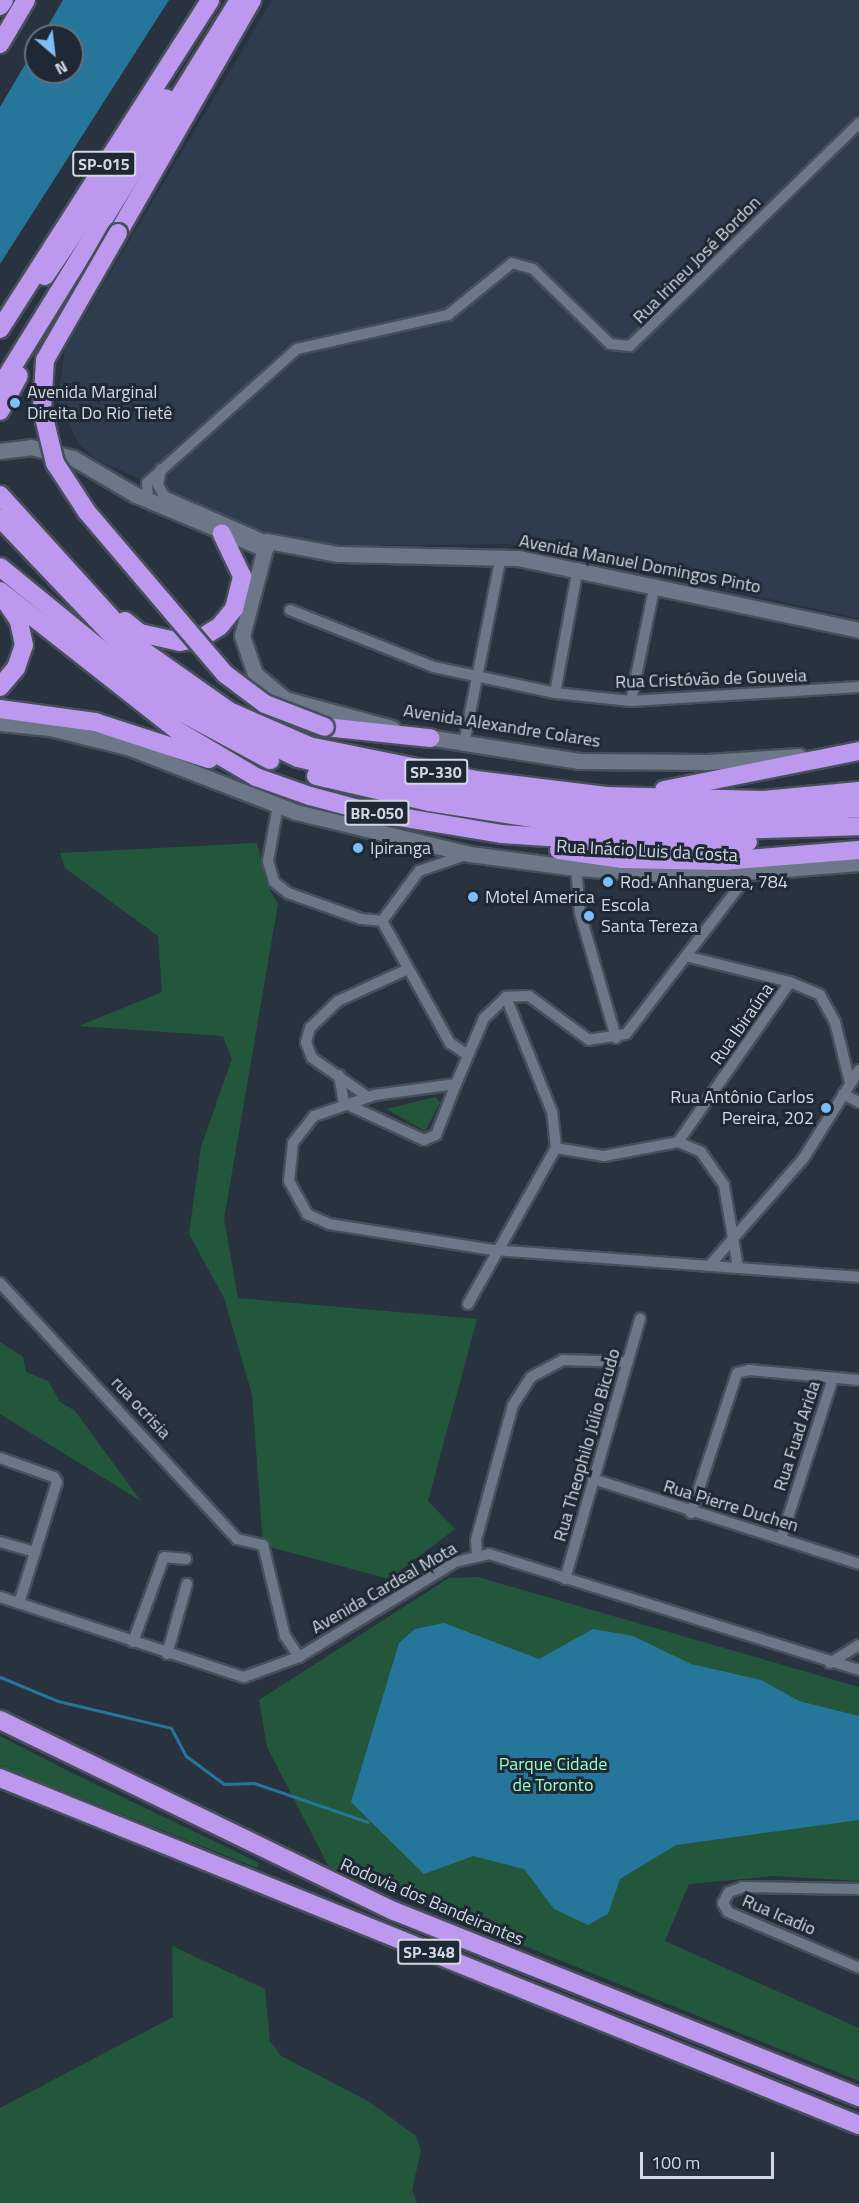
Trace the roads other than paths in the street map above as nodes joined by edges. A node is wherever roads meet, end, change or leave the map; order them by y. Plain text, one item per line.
1 (4, 0) edge
2 (26, 0) edge
3 (210, 0) edge
4 (238, 0) edge
5 (252, 0) edge
6 (0, 6) edge
7 (226, 21) junction
8 (0, 44) edge
9 (859, 123) edge
10 (59, 290) junction
11 (0, 329) edge
12 (0, 338) edge
13 (0, 387) edge
14 (0, 411) edge
15 (0, 451) edge
16 (161, 469) junction
17 (0, 495) edge
18 (148, 500) junction
19 (0, 518) edge
20 (222, 534) junction
21 (266, 545) junction
22 (501, 556) junction
23 (0, 567) edge
24 (578, 568) junction
25 (655, 584) junction
26 (82, 587) junction
27 (0, 592) edge
28 (290, 610) dead end
29 (859, 630) edge
30 (134, 670) junction
31 (476, 680) junction
32 (0, 687) edge
33 (859, 687) edge
34 (555, 693) junction
35 (631, 701) junction
36 (0, 709) edge
37 (0, 723) edge
38 (430, 738) junction
39 (464, 743) junction
40 (859, 750) edge
41 (256, 777) junction
42 (859, 791) edge
43 (606, 796) junction
44 (278, 805) junction
45 (859, 807) edge
46 (859, 826) edge
47 (859, 832) edge
48 (501, 834) junction
49 (859, 850) edge
50 (470, 854) junction
51 (859, 863) edge
52 (576, 868) junction
53 (748, 875) junction
54 (382, 921) junction
55 (689, 957) junction
56 (408, 969) junction
57 (790, 982) junction
58 (506, 998) junction
59 (616, 1038) junction
60 (465, 1053) junction
61 (859, 1070) edge
62 (339, 1075) junction
63 (850, 1083) junction
64 (456, 1084) junction
65 (843, 1094) junction
66 (372, 1096) junction
67 (859, 1102) edge
68 (344, 1103) junction
69 (378, 1116) junction
70 (678, 1142) junction
71 (556, 1148) junction
72 (733, 1235) junction
73 (500, 1250) junction
74 (710, 1266) junction
75 (738, 1268) junction
76 (859, 1277) edge
77 (0, 1283) edge
78 (468, 1304) dead end
79 (639, 1319) dead end
80 (628, 1362) junction
81 (833, 1378) junction
82 (859, 1380) edge
83 (0, 1458) edge
84 (593, 1479) junction
85 (692, 1513) junction
86 (781, 1539) junction
87 (0, 1542) edge
88 (36, 1552) junction
89 (477, 1554) junction
90 (186, 1559) dead end
91 (859, 1564) edge
92 (565, 1579) junction
93 (187, 1584) dead end
94 (0, 1597) edge
95 (19, 1603) junction
96 (133, 1642) junction
97 (859, 1645) edge
98 (167, 1654) junction
99 (299, 1657) junction
100 (830, 1663) junction
101 (859, 1670) edge
102 (0, 1720) edge
103 (0, 1778) edge
104 (859, 1889) edge
105 (859, 1968) edge
106 (859, 2097) edge
107 (859, 2125) edge

1 - 6 highway
2 - 8 highway
3 - 11 highway, SP-015
4 - 7 highway
5 - 38 highway, bridge
7 - 10 highway
7 - 12 highway
9 - 16 street, Rua Irineu José Bordon
10 - 13 highway
10 - 14 highway
15 - 18 main road
16 - 18 street
16 - 21 street, Avenida Manuel Domingos Pinto
17 - 26 highway, SP-330
18 - 20 main road
19 - 30 highway
20 - 21 main road
20 - 26 highway
21 - 22 main road, Avenida Manuel Domingos Pinto
21 - 38 main road, Avenida Alexandre Colares
22 - 24 main road, Avenida Manuel Domingos Pinto
22 - 31 street
23 - 30 highway
24 - 25 main road, Avenida Manuel Domingos Pinto
24 - 34 street
25 - 29 main road, Avenida Manuel Domingos Pinto
25 - 35 street
26 - 43 highway, SP-330
27 - 32 highway
27 - 41 highway
28 - 31 street, Rua Cristóvão de Gouveia
30 - 45 highway
30 - 46 highway
31 - 34 street, Rua Cristóvão de Gouveia
31 - 39 street
33 - 35 street, Rua Cristóvão de Gouveia
34 - 35 street, Rua Cristóvão de Gouveia
36 - 41 highway
37 - 44 main road, Rua Inácio Luis da Costa
38 - 39 main road, Avenida Alexandre Colares
39 - 40 main road, Avenida Alexandre Colares
40 - 43 highway
41 - 48 highway, BR-050
42 - 43 highway, SP-330
44 - 50 main road, Rua Inácio Luis da Costa
44 - 54 street
47 - 48 highway, BR-050
48 - 49 highway
50 - 52 main road, Rua Inácio Luis da Costa
50 - 54 street, Rua Inácio Luis da Costa
51 - 53 main road, Rua Inácio Luis da Costa
52 - 53 main road, Rua Inácio Luis da Costa
52 - 59 street
53 - 55 street
54 - 56 street
55 - 57 street
55 - 59 street
56 - 60 street
56 - 62 street
57 - 63 street
57 - 70 street, Rua Ibiraúna
58 - 59 street
58 - 60 street
58 - 71 street
60 - 64 street
61 - 63 street
62 - 66 street
62 - 68 street
63 - 65 street
64 - 66 street
64 - 69 street
65 - 67 street
65 - 72 street
66 - 68 street
66 - 69 street
68 - 69 street
68 - 73 street
70 - 71 street
70 - 72 street
71 - 73 street
72 - 74 street
72 - 75 street
73 - 74 street
73 - 78 street
74 - 75 street
75 - 76 street
77 - 99 street, rua ocrisia
79 - 80 street, Rua Theophilo Júlio Bicudo
80 - 84 street, Rua Theophilo Júlio Bicudo
80 - 89 street
81 - 82 street
81 - 85 street
81 - 86 street, Rua Fuad Arida
83 - 88 street
84 - 85 street, Rua Pierre Duchen
84 - 92 street, Rua Theophilo Júlio Bicudo
85 - 86 street, Rua Pierre Duchen
86 - 91 street, Rua Pierre Duchen
87 - 88 street
88 - 95 street
89 - 92 street, Avenida Cardeal Mota
89 - 99 street, Avenida Cardeal Mota
90 - 96 street
92 - 100 street, Avenida Cardeal Mota
93 - 98 street
94 - 95 street, Avenida Cardeal Mota
95 - 96 street, Avenida Cardeal Mota
96 - 98 street, Avenida Cardeal Mota
97 - 100 street
98 - 99 street, Avenida Cardeal Mota
100 - 101 street, Avenida Cardeal Mota
102 - 106 highway, Rodovia dos Bandeirantes / SP-348
103 - 107 highway, SP-348
104 - 105 street, Rua Icadio

